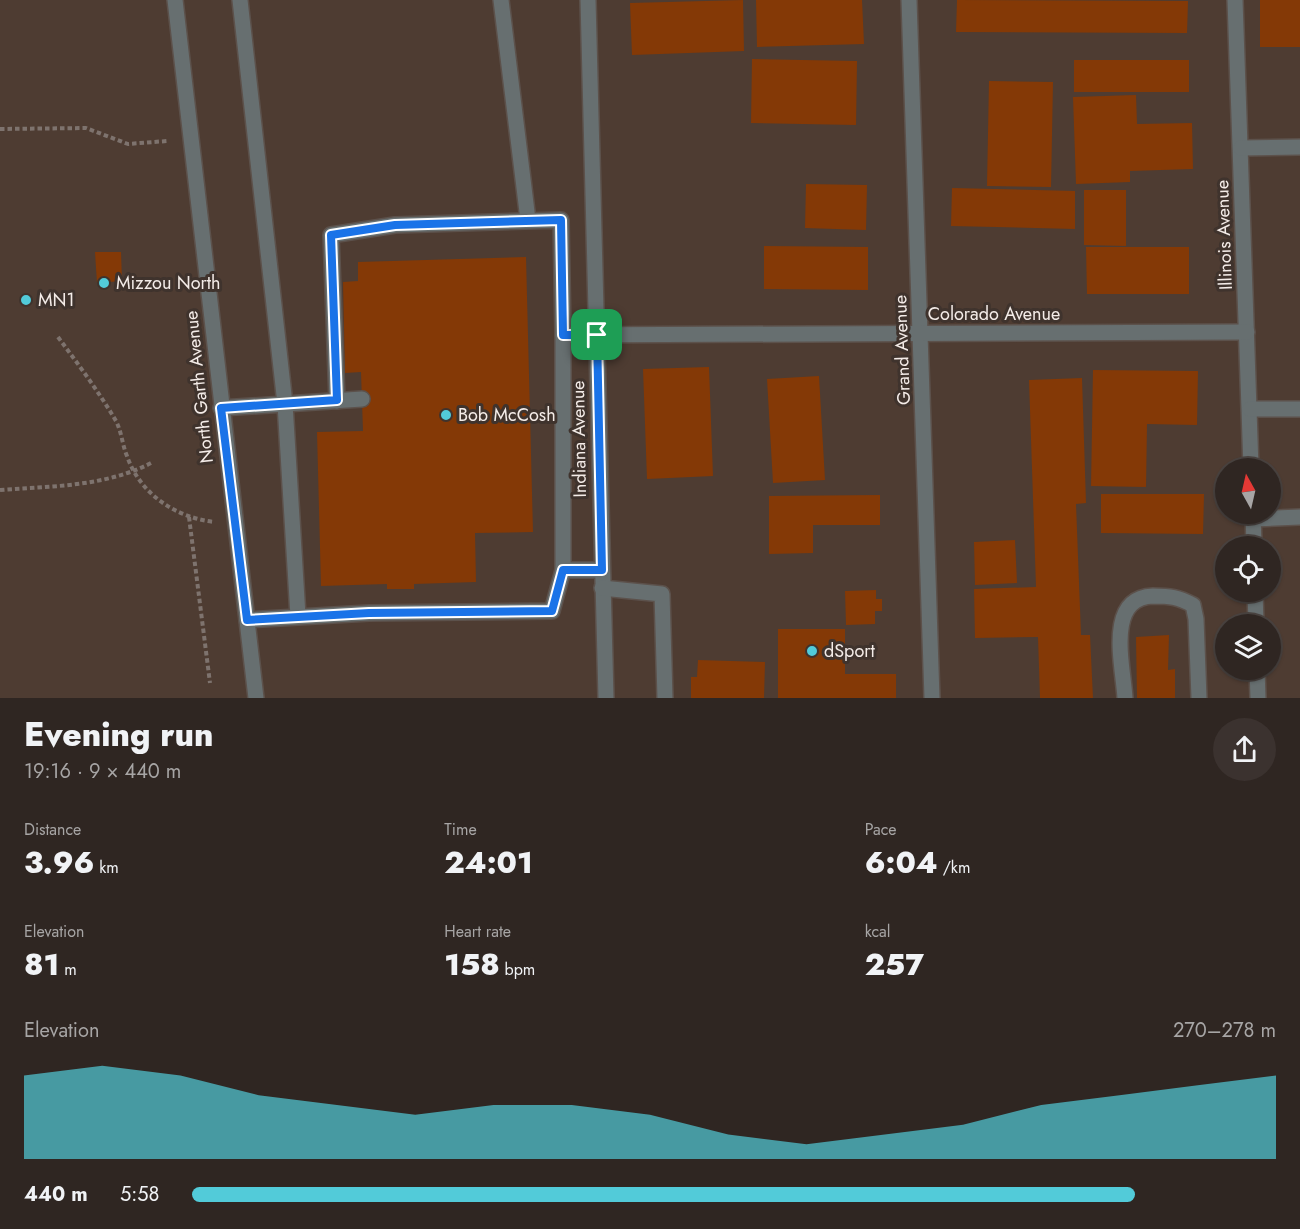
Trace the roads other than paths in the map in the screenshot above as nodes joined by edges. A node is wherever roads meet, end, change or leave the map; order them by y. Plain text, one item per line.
1 (175, 0) edge
2 (240, 0) edge
3 (501, 0) edge
4 (588, 0) edge
5 (909, 0) edge
6 (1235, 0) edge
7 (1300, 147) edge
8 (1241, 148) junction
9 (528, 220) junction
10 (1248, 332) junction
11 (921, 334) junction
12 (563, 335) junction
13 (597, 335) junction
14 (362, 399) dead end
15 (337, 400) junction
16 (285, 404) junction
17 (221, 408) junction
18 (1300, 409) edge
19 (1250, 410) junction
20 (1251, 458) edge
21 (1281, 517) edge
22 (1300, 517) edge
23 (563, 570) junction
24 (602, 570) junction
25 (602, 588) junction
26 (298, 616) junction
27 (247, 620) junction
28 (1257, 680) edge
29 (256, 698) edge
30 (606, 698) edge
31 (665, 698) edge
32 (932, 698) edge
33 (1125, 698) edge
34 (1199, 698) edge
35 (1258, 698) edge

1 - 17 street, North Garth Avenue
2 - 16 street
3 - 9 street
4 - 13 street, Indiana Avenue
5 - 11 street, Grand Avenue
6 - 8 street, Illinois Avenue
7 - 8 street
8 - 10 street, Illinois Avenue
9 - 12 street
9 - 15 street
10 - 11 street, Colorado Avenue
10 - 19 street, Illinois Avenue
11 - 13 street, Colorado Avenue
11 - 32 street, Grand Avenue
12 - 13 street, Colorado Avenue
12 - 23 street
13 - 24 street, Indiana Avenue
14 - 15 street
15 - 16 street
16 - 17 street
16 - 26 street
17 - 27 street, North Garth Avenue
18 - 19 street
19 - 20 street, Illinois Avenue
21 - 22 street
23 - 24 street
23 - 26 street
24 - 25 street, Indiana Avenue
25 - 30 street, Indiana Avenue
25 - 31 street
26 - 27 street
27 - 29 street, North Garth Avenue
28 - 35 street
33 - 34 street

